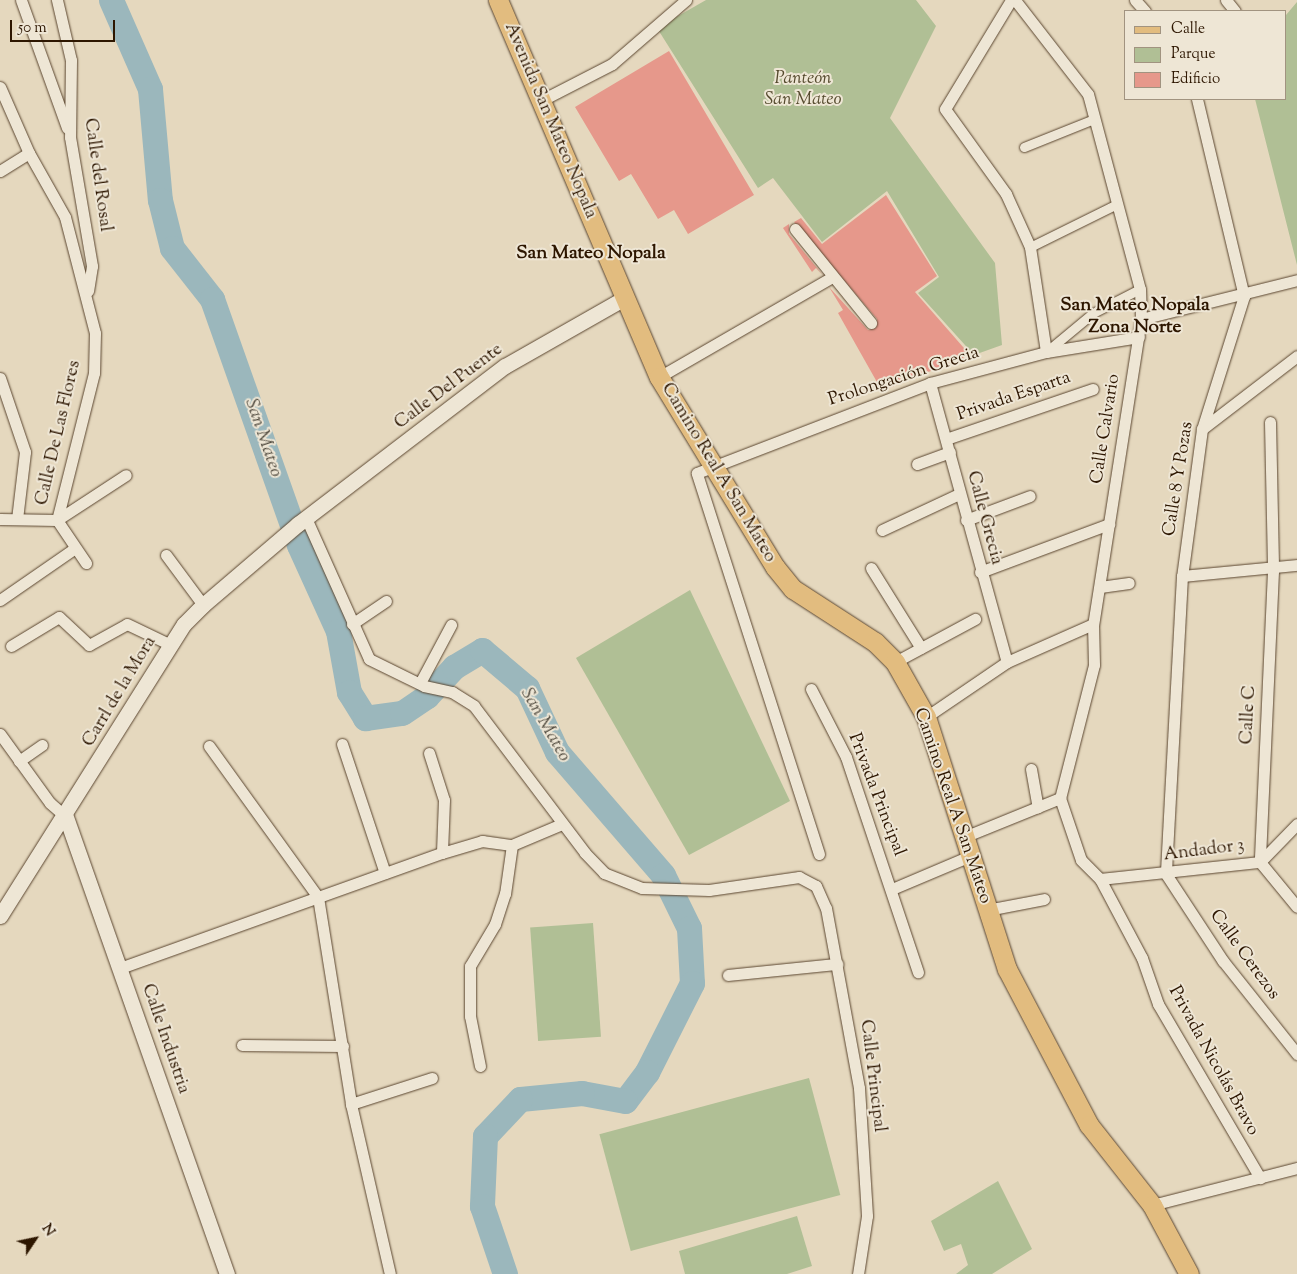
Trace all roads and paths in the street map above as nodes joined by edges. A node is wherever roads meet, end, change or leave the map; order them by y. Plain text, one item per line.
1 (21, 0) edge
2 (57, 0) edge
3 (498, 0) edge
4 (686, 0) edge
5 (1011, 0) edge
6 (1015, 0) edge
7 (1135, 0) edge
8 (1143, 10) edge
9 (0, 87) edge
10 (544, 99) junction
11 (1197, 100) edge
12 (1094, 119) junction
13 (70, 137) junction
14 (1024, 147) dead end
15 (29, 153) junction
16 (0, 172) edge
17 (1117, 204) junction
18 (796, 229) dead end
19 (1030, 247) junction
20 (832, 277) junction
21 (1297, 280) edge
22 (1140, 289) junction
23 (87, 295) junction
24 (1244, 296) junction
25 (623, 299) junction
26 (1142, 319) junction
27 (871, 323) dead end
28 (1139, 338) junction
29 (1046, 352) junction
30 (1297, 356) edge
31 (659, 377) junction
32 (0, 378) edge
33 (930, 383) junction
34 (1093, 389) dead end
35 (1270, 422) dead end
36 (1202, 429) junction
37 (946, 439) junction
38 (950, 452) junction
39 (714, 463) junction
40 (917, 464) dead end
41 (126, 475) dead end
42 (959, 494) junction
43 (1030, 496) dead end
44 (0, 519) edge
45 (17, 520) junction
46 (57, 520) junction
47 (966, 520) junction
48 (302, 521) junction
49 (1109, 524) junction
50 (882, 530) dead end
51 (75, 548) junction
52 (166, 555) dead end
53 (86, 563) dead end
54 (1297, 565) edge
55 (871, 568) dead end
56 (1273, 571) junction
57 (980, 572) junction
58 (1182, 576) junction
59 (1129, 582) dead end
60 (1100, 587) junction
61 (0, 600) edge
62 (386, 601) dead end
63 (203, 605) junction
64 (975, 619) dead end
65 (352, 624) junction
66 (451, 624) dead end
67 (1093, 624) junction
68 (171, 645) junction
69 (11, 646) dead end
70 (921, 648) junction
71 (901, 659) junction
72 (1007, 662) junction
73 (422, 684) junction
74 (811, 689) dead end
75 (926, 717) junction
76 (0, 734) edge
77 (342, 744) dead end
78 (42, 746) dead end
79 (209, 746) dead end
80 (429, 753) dead end
81 (19, 761) junction
82 (1032, 769) dead end
83 (1060, 798) junction
84 (1038, 807) junction
85 (66, 817) junction
86 (562, 824) junction
87 (1297, 824) edge
88 (964, 837) junction
89 (512, 845) junction
90 (442, 854) junction
91 (819, 854) dead end
92 (970, 856) junction
93 (1260, 862) junction
94 (385, 873) junction
95 (1166, 874) junction
96 (1100, 879) junction
97 (892, 889) junction
98 (318, 897) junction
99 (1044, 899) dead end
100 (1297, 908) edge
101 (987, 910) junction
102 (0, 916) edge
103 (837, 964) junction
104 (120, 968) junction
105 (918, 972) dead end
106 (728, 975) dead end
107 (242, 1045) dead end
108 (343, 1046) junction
109 (1297, 1054) edge
110 (480, 1066) dead end
111 (432, 1078) dead end
112 (351, 1104) junction
113 (1297, 1168) edge
114 (1260, 1178) junction
115 (1152, 1205) junction
116 (227, 1274) edge
117 (390, 1274) edge
118 (858, 1274) edge
119 (1189, 1274) edge

1 - 13 street
2 - 13 street, Calle del Rosal
3 - 10 main road, Avenida San Mateo Nopala
4 - 10 street
5 - 19 street
6 - 12 street, Calle Calvario
7 - 8 street
9 - 15 street
10 - 25 main road, Avenida San Mateo Nopala
11 - 24 street
12 - 14 street
12 - 17 street, Calle Calvario
13 - 23 street, Calle del Rosal
15 - 16 street
15 - 23 street
17 - 19 street
17 - 22 street, Calle Calvario
18 - 20 street
19 - 29 street
20 - 27 street
20 - 31 street
21 - 24 street
22 - 26 street, Calle Calvario
22 - 29 street
23 - 46 street, Calle De Las Flores
24 - 26 street
24 - 36 street, Calle 8 Y Pozas
25 - 31 main road, Camino Real A San Mateo
25 - 48 street, Calle Del Puente
26 - 28 street, Calle Calvario
28 - 29 street, Prolongación Grecia
28 - 49 street, Calle Calvario
29 - 33 street, Prolongación Grecia
30 - 36 street
31 - 39 main road, Camino Real A San Mateo
32 - 45 street
33 - 37 street, Calle Grecia
33 - 39 street, Prolongación Grecia
34 - 37 street, Privada Esparta
35 - 56 street, Calle C
36 - 58 street, Calle 8 Y Pozas
37 - 38 street, Calle Grecia
38 - 40 street
38 - 42 street, Calle Grecia
39 - 71 main road, Camino Real A San Mateo
39 - 91 street
41 - 46 street
42 - 47 street, Calle Grecia
42 - 50 street
43 - 47 street
44 - 45 street
45 - 46 street
46 - 51 street
47 - 57 street, Calle Grecia
48 - 63 street, Carrl de la Mora
48 - 65 street
49 - 57 street
49 - 60 street, Calle Calvario
51 - 53 street
51 - 61 street
52 - 63 street
54 - 56 street
55 - 70 street
56 - 58 street
56 - 93 street, Calle C
57 - 72 street, Calle Grecia
58 - 95 street, Calle 8 Y Pozas
59 - 60 street
60 - 67 street, Calle Calvario
62 - 65 street
63 - 68 street, Carrl de la Mora
64 - 70 street
65 - 73 street
66 - 73 street
67 - 72 street
67 - 83 street, Calle Calvario
68 - 69 street
68 - 85 street, Carrl de la Mora
70 - 71 street
71 - 75 main road, Camino Real A San Mateo
72 - 75 street
73 - 86 street
74 - 97 street, Privada Principal
75 - 88 main road, Camino Real A San Mateo
76 - 81 street
77 - 94 street
78 - 81 street
79 - 98 street
80 - 90 street
81 - 85 street
82 - 84 street
83 - 84 street
83 - 96 street
84 - 88 street
85 - 102 street, Carrl de la Mora
85 - 104 street, Calle Industria
86 - 89 street
86 - 103 street, Calle Principal
87 - 93 street, Andador 3
88 - 92 main road, Camino Real A San Mateo
89 - 90 street
89 - 110 street
90 - 94 street
92 - 97 street
92 - 101 main road, Camino Real A San Mateo
93 - 95 street, Andador 3
93 - 100 street
94 - 98 street
95 - 96 street, Andador 3
95 - 109 street, Calle Cerezos
96 - 114 street, Privada Nicolás Bravo
97 - 105 street
98 - 104 street
98 - 108 street
99 - 101 street
101 - 115 main road, Camino Real A San Mateo
103 - 106 street
103 - 118 street, Calle Principal
104 - 116 street, Calle Industria
107 - 108 street
108 - 112 street
111 - 112 street
112 - 117 street
113 - 114 street
114 - 115 street
115 - 119 main road, Camino Real A San Mateo

